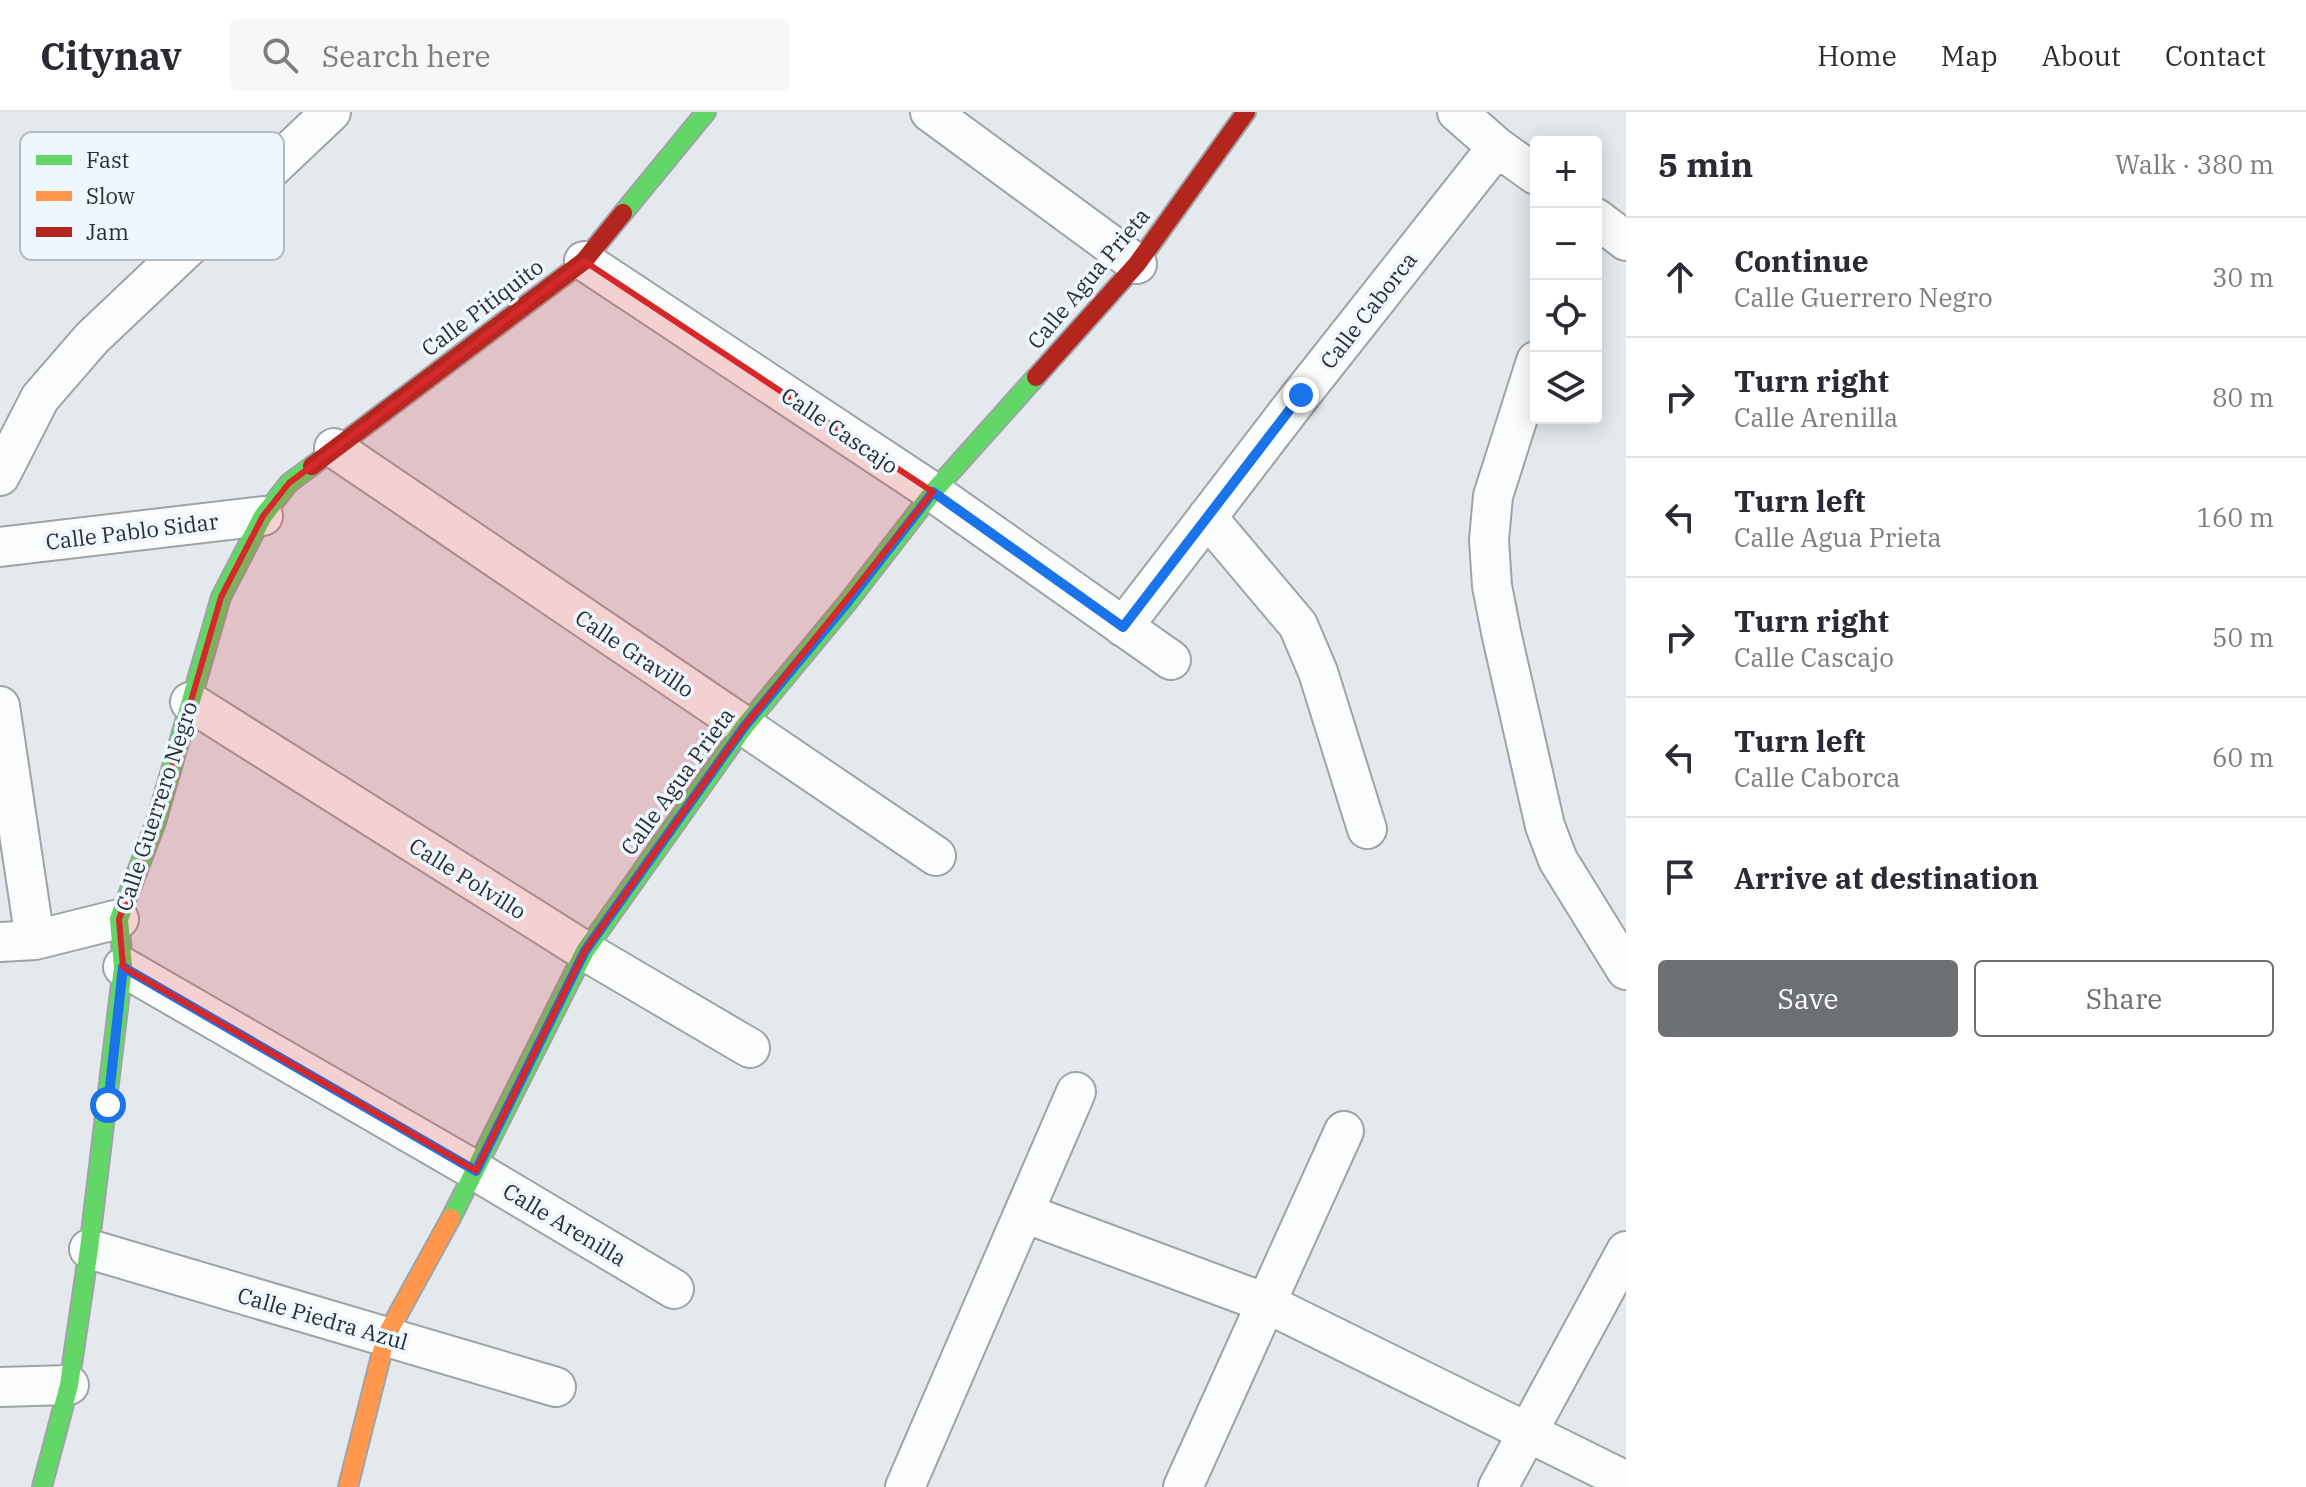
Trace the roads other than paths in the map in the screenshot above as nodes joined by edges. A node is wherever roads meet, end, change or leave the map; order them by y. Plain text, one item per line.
1 (331, 112) edge
2 (706, 112) edge
3 (930, 112) edge
4 (1246, 112) edge
5 (1457, 112) edge
6 (1497, 147) junction
7 (284, 156) edge
8 (1530, 171) edge
9 (1602, 223) edge
10 (1626, 241) edge
11 (174, 260) edge
12 (584, 261) junction
13 (1137, 264) junction
14 (1530, 380) edge
15 (334, 448) junction
16 (0, 476) edge
17 (933, 492) junction
18 (263, 516) junction
19 (1207, 517) junction
20 (0, 547) edge
21 (1123, 627) junction
22 (1171, 660) dead end
23 (190, 702) junction
24 (0, 706) edge
25 (744, 727) junction
26 (1367, 829) dead end
27 (936, 856) dead end
28 (119, 919) junction
29 (18, 941) edge
30 (585, 951) junction
31 (123, 967) junction
32 (0, 968) edge
33 (1626, 970) edge
34 (750, 1048) dead end
35 (1076, 1092) dead end
36 (1344, 1131) dead end
37 (476, 1171) junction
38 (1024, 1213) junction
39 (89, 1249) junction
40 (1626, 1251) edge
41 (674, 1289) dead end
42 (1266, 1303) junction
43 (386, 1336) junction
44 (69, 1385) junction
45 (0, 1387) edge
46 (556, 1387) dead end
47 (1528, 1432) junction
48 (1626, 1481) edge
49 (42, 1487) edge
50 (348, 1487) edge
51 (905, 1487) edge
52 (1183, 1487) edge
53 (1498, 1487) edge

1 - 7 street
2 - 12 street, Calle Pitiquito
3 - 13 street
4 - 13 street, Calle Agua Prieta
5 - 6 street
6 - 8 street
6 - 19 street, Calle Caborca
9 - 10 street
11 - 16 street
12 - 15 street, Calle Pitiquito
12 - 17 street, Calle Cascajo
13 - 17 street, Calle Agua Prieta
14 - 33 street
15 - 18 street, Calle Pitiquito
15 - 25 street, Calle Gravillo
17 - 21 street, Calle Cascajo
17 - 25 street, Calle Agua Prieta
18 - 20 street, Calle Pablo Sidar
18 - 23 street, Calle Guerrero Negro
19 - 21 street, Calle Caborca
19 - 26 street
21 - 22 street, Calle Cascajo
23 - 28 street, Calle Guerrero Negro
23 - 30 street, Calle Polvillo
24 - 29 street
25 - 27 street, Calle Gravillo
25 - 30 street, Calle Agua Prieta
28 - 29 street
28 - 31 street, Calle Guerrero Negro
29 - 32 street
30 - 34 street, Calle Polvillo
30 - 37 street, Calle Agua Prieta
31 - 37 street, Calle Arenilla
31 - 39 street, Calle Guerrero Negro
35 - 38 street
36 - 42 street
37 - 41 street, Calle Arenilla
37 - 43 street, Calle Agua Prieta
38 - 42 street
38 - 51 street
39 - 43 street, Calle Piedra Azul
39 - 44 street, Calle Guerrero Negro
40 - 47 street
42 - 47 street
42 - 52 street
43 - 46 street, Calle Piedra Azul
43 - 50 street, Calle Agua Prieta
44 - 45 street
44 - 49 street, Calle Guerrero Negro
47 - 48 street
47 - 53 street

